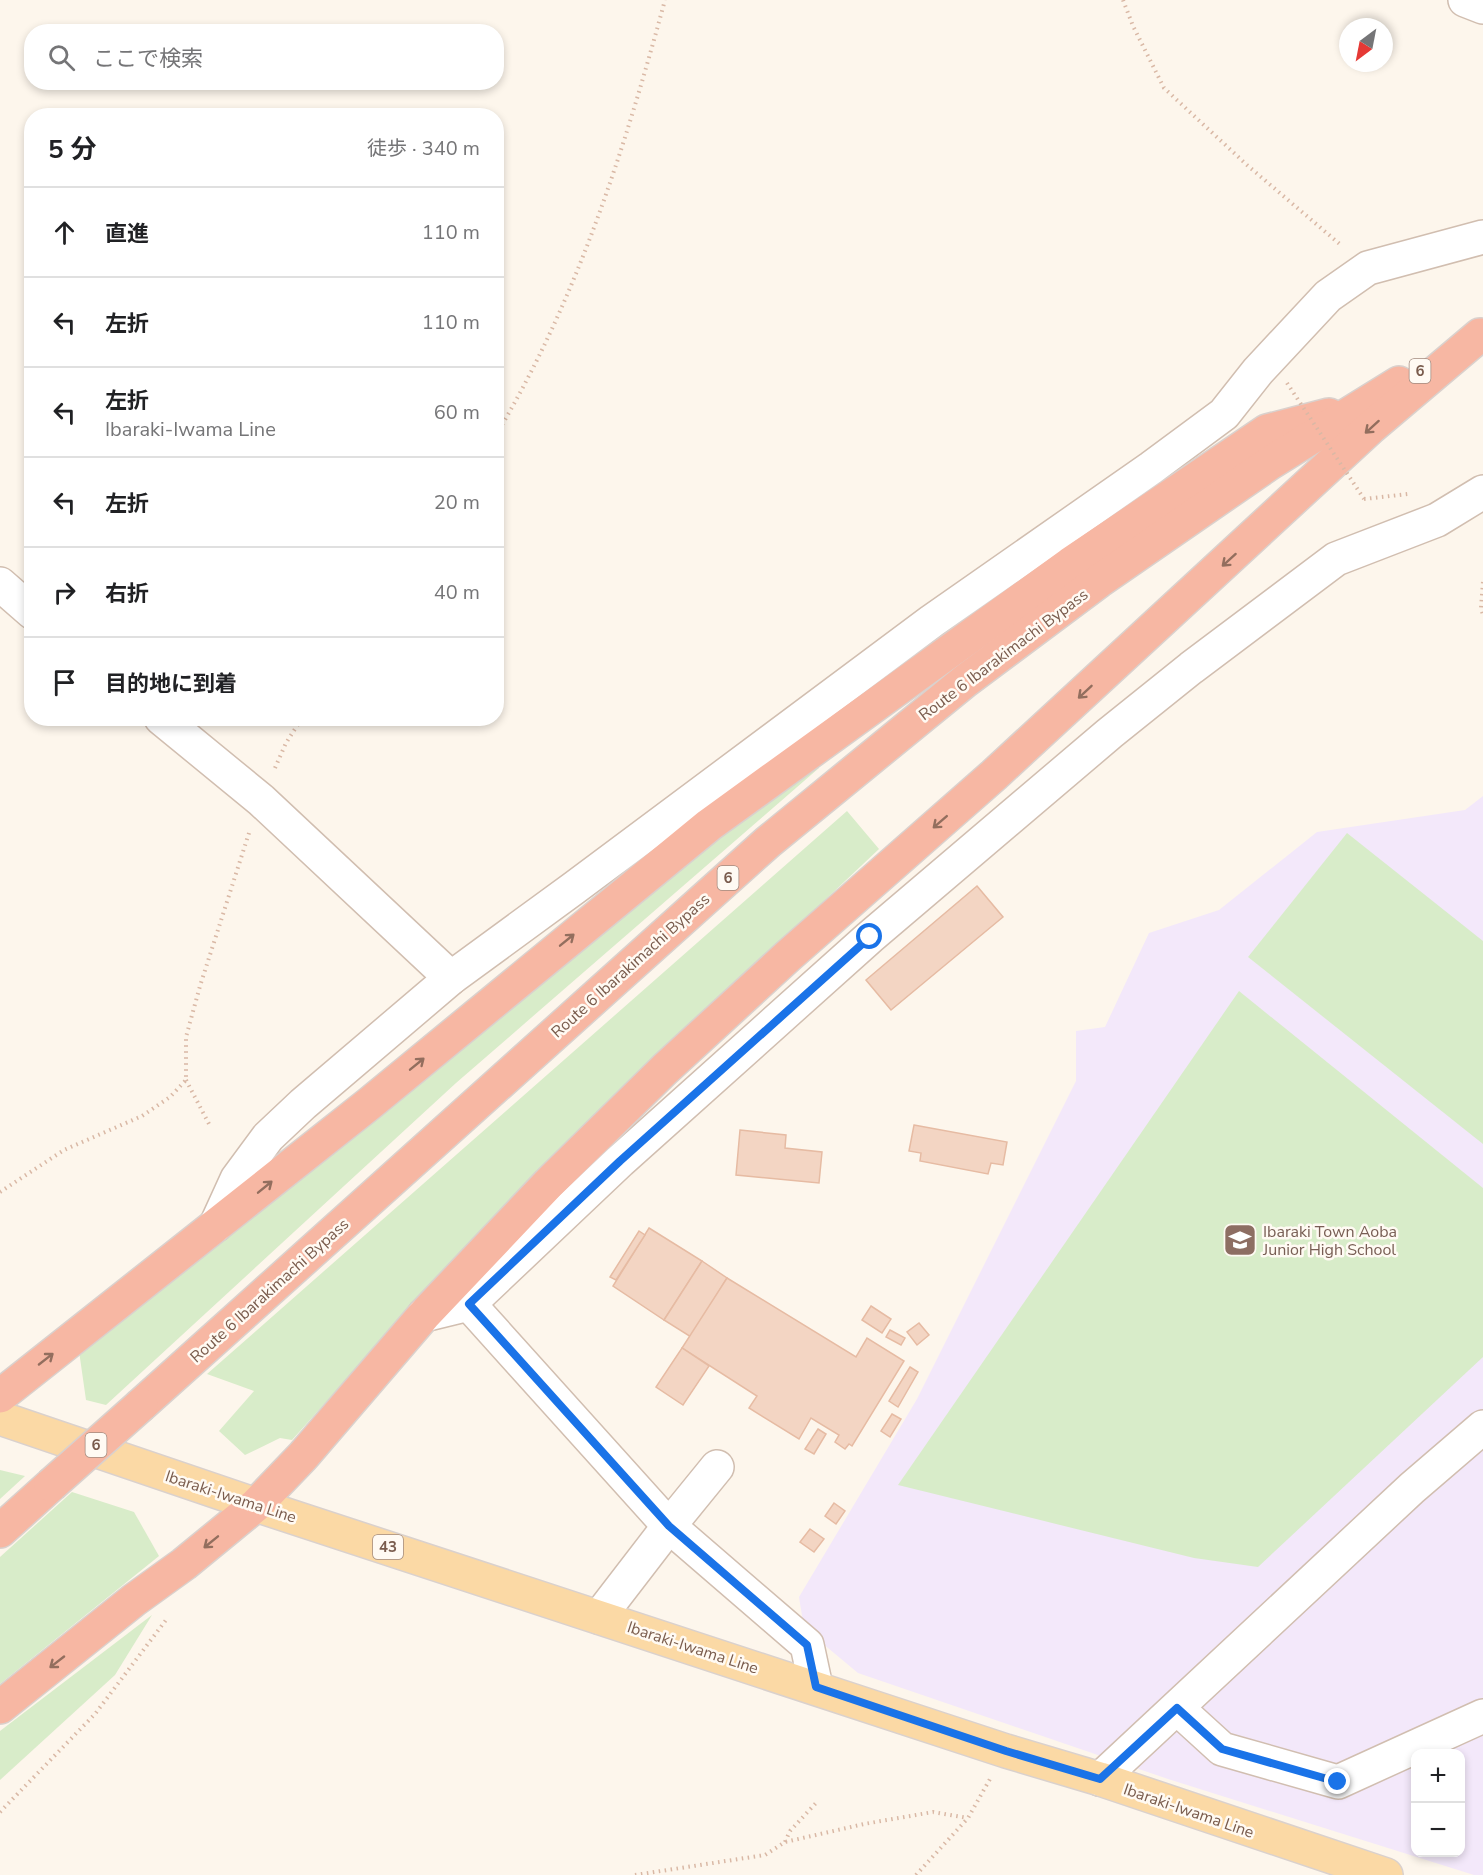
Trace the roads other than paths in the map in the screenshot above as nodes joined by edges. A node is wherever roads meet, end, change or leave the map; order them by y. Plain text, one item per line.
1 (1465, 0) edge
2 (1483, 7) edge
3 (1483, 237) edge
4 (1482, 334) edge
5 (1360, 406) junction
6 (1483, 492) edge
7 (0, 584) edge
8 (24, 605) edge
9 (171, 726) edge
10 (451, 978) junction
11 (216, 1225) junction
12 (469, 1304) junction
13 (424, 1315) junction
14 (0, 1396) edge
15 (0, 1418) edge
16 (1483, 1427) edge
17 (717, 1467) dead end
18 (256, 1505) junction
19 (669, 1526) junction
20 (0, 1531) edge
21 (599, 1617) junction
22 (816, 1687) junction
23 (0, 1707) edge
24 (1177, 1708) junction
25 (1483, 1716) edge
26 (1100, 1779) junction
27 (1386, 1875) edge

1 - 2 street
3 - 10 street
4 - 5 highway, Route 6 Ibarakimachi Bypass / 6
4 -> 13 highway
11 -> 5 highway
5 - 20 highway, Route 6 Ibarakimachi Bypass / 6, bridge
6 - 12 street
7 - 8 street
9 - 10 street
10 - 11 street
14 -> 11 highway
12 - 13 street
12 - 19 street
13 - 18 highway
15 - 18 main road, Ibaraki-Iwama Line / 43
16 - 24 street
17 - 19 street
18 - 21 main road, Ibaraki-Iwama Line / 43
18 -> 23 highway
19 - 21 street
19 - 22 street
21 - 22 main road, Ibaraki-Iwama Line / 43
22 - 26 main road, Ibaraki-Iwama Line / 43
24 - 25 street
24 - 26 street
26 - 27 main road, Ibaraki-Iwama Line / 43

